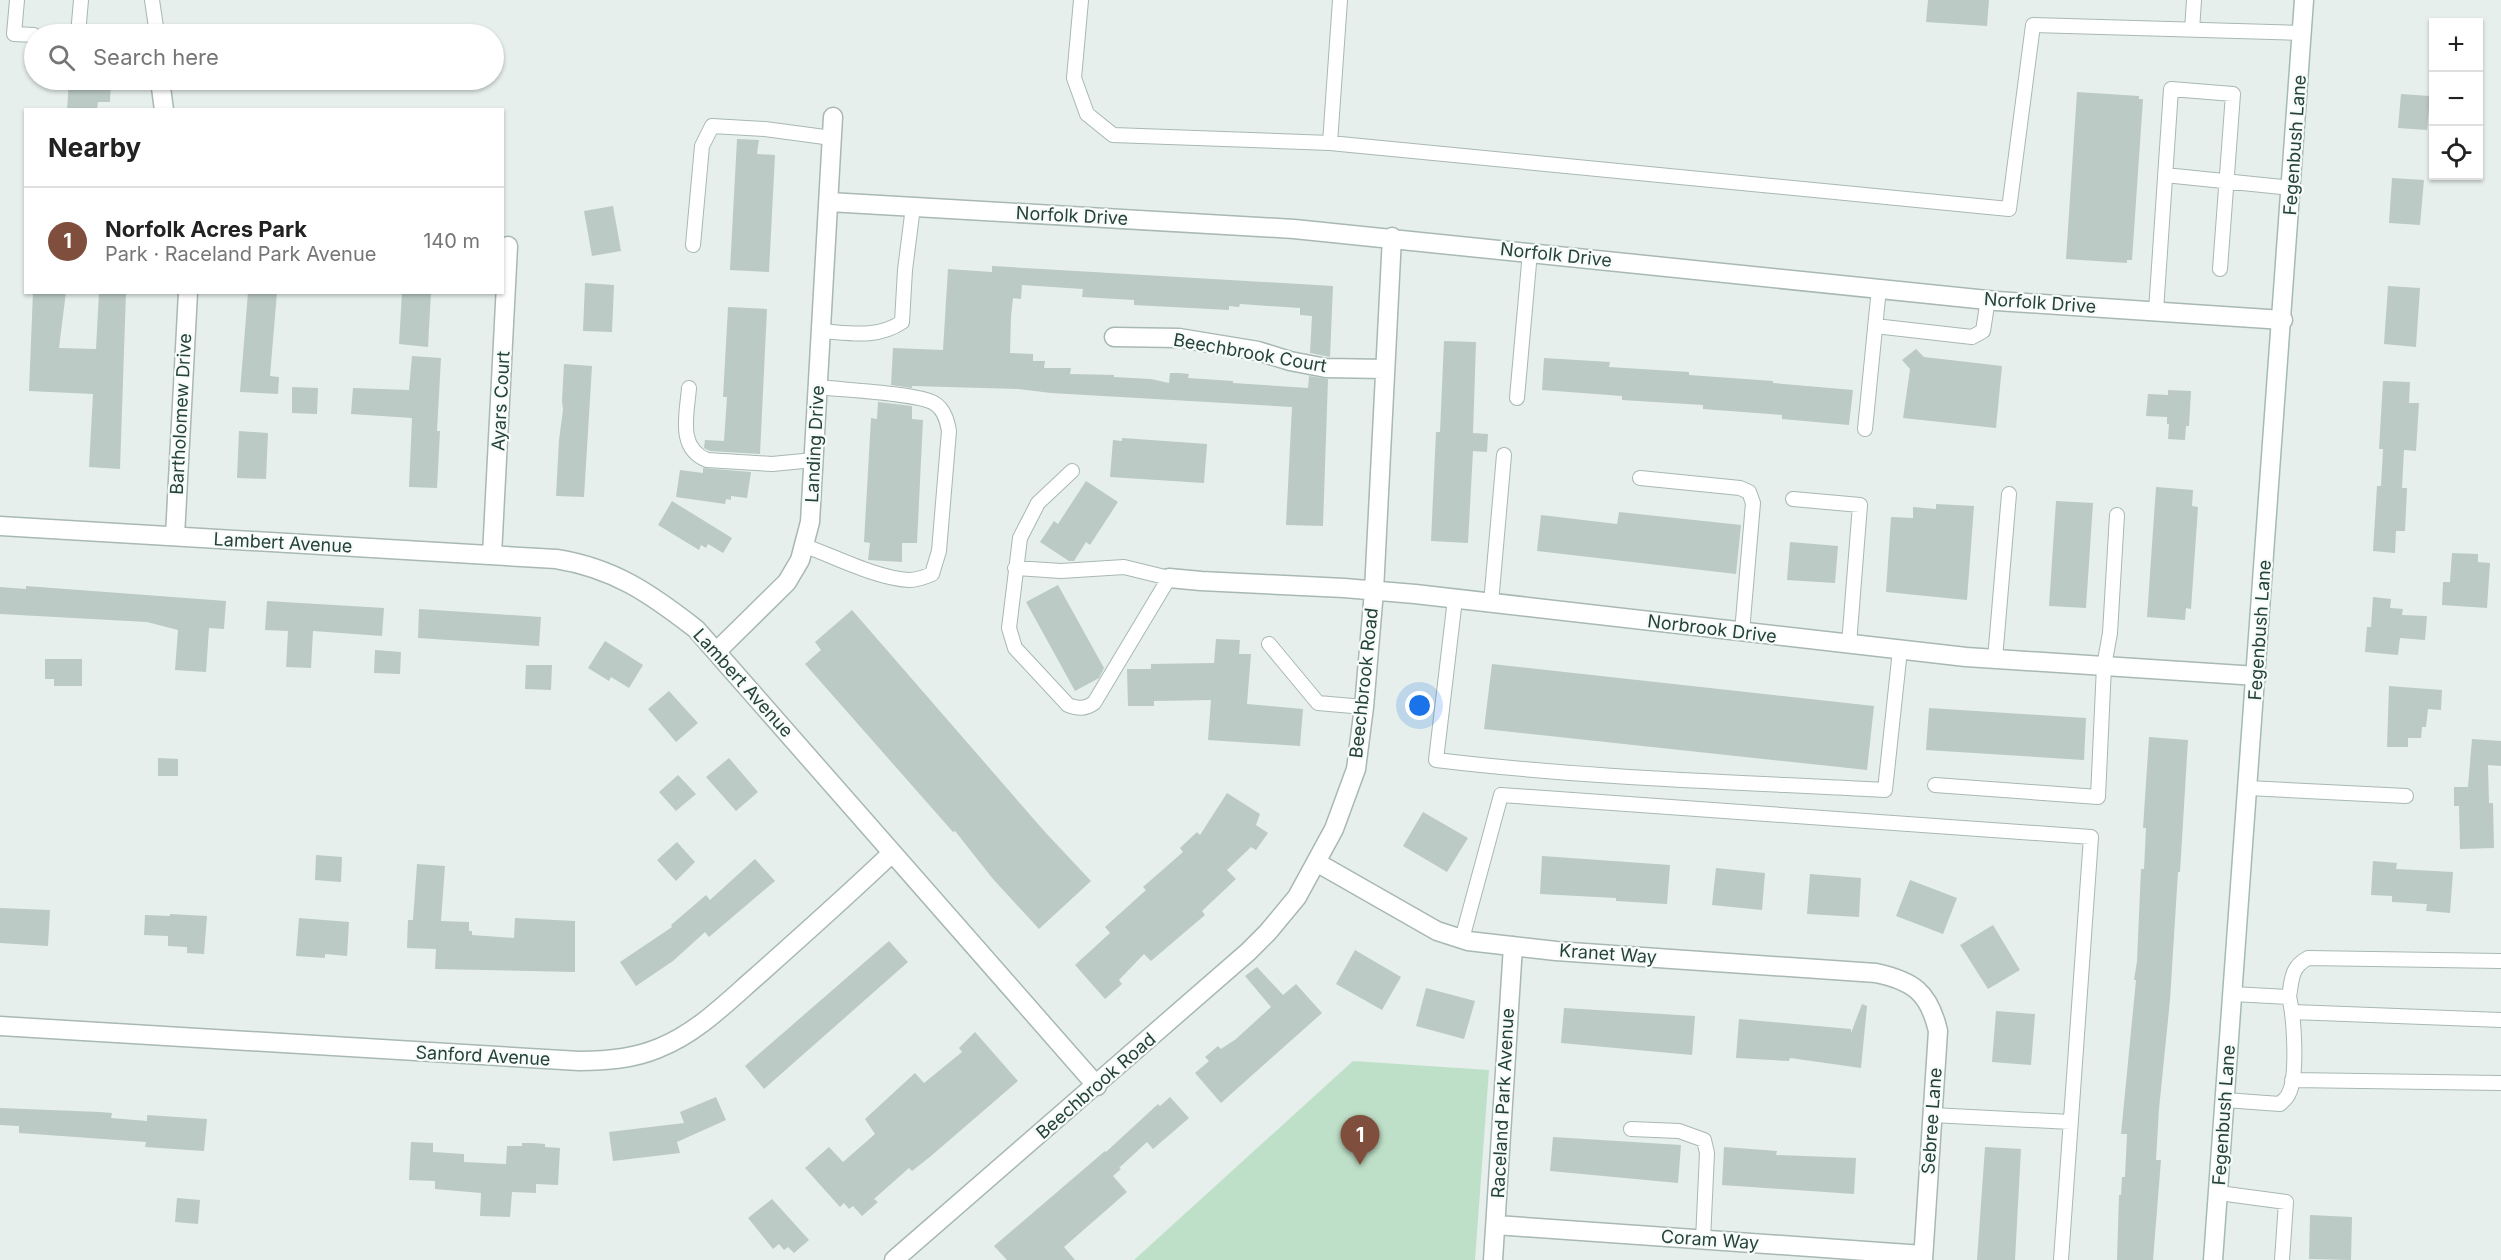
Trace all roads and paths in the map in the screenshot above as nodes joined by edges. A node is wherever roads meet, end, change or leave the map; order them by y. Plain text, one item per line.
1 (17, 0) edge
2 (81, 0) edge
3 (152, 0) edge
4 (1081, 0) edge
5 (1340, 0) edge
6 (2194, 0) edge
7 (2304, 0) edge
8 (79, 24) edge
9 (156, 24) edge
10 (2192, 30) junction
11 (2302, 33) junction
12 (24, 34) edge
13 (161, 90) edge
14 (164, 108) edge
15 (833, 117) dead end
16 (832, 138) junction
17 (1330, 143) junction
18 (2165, 175) junction
19 (2226, 182) junction
20 (2292, 189) junction
21 (829, 202) junction
22 (913, 207) junction
23 (1392, 237) junction
24 (693, 245) dead end
25 (508, 246) dead end
26 (1530, 252) junction
27 (2220, 269) dead end
28 (1879, 288) junction
29 (188, 294) edge
30 (1988, 299) junction
31 (2156, 311) junction
32 (2283, 320) junction
33 (1875, 327) junction
34 (821, 331) junction
35 (1114, 337) dead end
36 (1385, 369) junction
37 (818, 387) junction
38 (689, 388) dead end
39 (1517, 398) dead end
40 (1864, 429) dead end
41 (1504, 455) dead end
42 (814, 460) junction
43 (1072, 471) dead end
44 (1640, 478) dead end
45 (2009, 494) dead end
46 (1792, 499) dead end
47 (2118, 515) dead end
48 (0, 526) edge
49 (175, 536) junction
50 (805, 546) junction
51 (492, 555) junction
52 (1015, 568) junction
53 (1169, 578) junction
54 (1374, 591) junction
55 (1455, 599) junction
56 (1491, 603) junction
57 (1742, 632) junction
58 (1269, 644) dead end
59 (1849, 644) junction
60 (1900, 650) junction
61 (716, 652) junction
62 (1995, 659) junction
63 (2104, 666) junction
64 (2257, 676) junction
65 (1364, 707) junction
66 (1935, 785) dead end
67 (2248, 788) junction
68 (2406, 796) dead end
69 (892, 853) junction
70 (1316, 862) junction
71 (1462, 939) junction
72 (1513, 946) junction
73 (2501, 961) edge
74 (1916, 989) joint
75 (2233, 994) junction
76 (2289, 997) junction
77 (2294, 1012) junction
78 (2501, 1020) edge
79 (0, 1026) edge
80 (2292, 1080) junction
81 (2501, 1083) edge
82 (1096, 1086) junction
83 (2225, 1100) junction
84 (1932, 1115) junction
85 (2071, 1122) junction
86 (1631, 1129) dead end
87 (2218, 1193) junction
88 (1496, 1225) junction
89 (1703, 1240) junction
90 (1923, 1258) edge
91 (894, 1260) edge
92 (1493, 1260) edge
93 (2061, 1260) edge
94 (2213, 1260) edge
95 (2282, 1260) edge

1 - 12 lane
2 - 8 lane
3 - 9 lane
4 - 17 lane
5 - 17 lane
6 - 10 lane
7 - 11 street, Fegenbush Lane
10 - 11 lane
10 - 17 lane
11 - 20 street, Fegenbush Lane
13 - 14 street
15 - 16 street, Landing Drive
16 - 21 street, Landing Drive
16 - 24 lane
18 - 19 lane
18 - 19 lane
18 - 31 lane
19 - 20 lane
19 - 27 lane
20 - 32 street, Fegenbush Lane
21 - 22 street, Norfolk Drive
21 - 34 street, Landing Drive
22 - 23 street, Norfolk Drive
22 - 34 lane
23 - 26 street, Norfolk Drive
23 - 36 street, Beechbrook Road
25 - 51 street, Ayars Court
26 - 28 street, Norfolk Drive
26 - 39 lane
28 - 30 street, Norfolk Drive
28 - 33 lane
29 - 49 street, Bartholomew Drive
30 - 31 street, Norfolk Drive
30 - 33 lane
31 - 32 street, Norfolk Drive
32 - 64 street, Fegenbush Lane
33 - 40 lane
34 - 37 street, Landing Drive
35 - 36 street, Beechbrook Court
36 - 54 street, Beechbrook Road
37 - 42 street, Landing Drive
37 - 50 lane
38 - 42 lane
41 - 56 lane
42 - 50 street, Landing Drive
43 - 52 lane
44 - 57 lane
45 - 62 lane
46 - 59 lane
47 - 63 lane
48 - 49 street, Lambert Avenue
49 - 51 street, Lambert Avenue
50 - 61 street, Landing Drive
51 - 61 street, Lambert Avenue
52 - 53 lane
52 - 53 lane
53 - 54 street, Norbrook Drive
54 - 55 street, Norbrook Drive
54 - 65 street, Beechbrook Road
55 - 56 street, Norbrook Drive
55 - 60 lane
56 - 57 street, Norbrook Drive
57 - 59 street, Norbrook Drive
58 - 65 lane
59 - 60 street, Norbrook Drive
60 - 62 street, Norbrook Drive
61 - 69 street, Lambert Avenue
62 - 63 street, Norbrook Drive
63 - 64 street, Norbrook Drive
63 - 66 lane
64 - 67 street, Fegenbush Lane
65 - 70 street, Beechbrook Road
67 - 68 lane
67 - 75 street, Fegenbush Lane
69 - 79 street, Sanford Avenue
69 - 82 street, Lambert Avenue
70 - 71 street, Kranet Way
70 - 82 street, Beechbrook Road
71 - 72 street, Kranet Way
71 - 85 lane
72 - 74 street, Kranet Way
72 - 88 street, Raceland Park Avenue
73 - 76 lane
74 - 84 street, Sebree Lane
75 - 76 lane
75 - 83 street, Fegenbush Lane
76 - 77 lane
77 - 78 lane
77 - 80 lane
80 - 81 lane
80 - 83 lane
82 - 91 street, Beechbrook Road
83 - 87 street, Fegenbush Lane
84 - 85 lane
84 - 90 street, Sebree Lane
85 - 93 lane
86 - 89 lane
87 - 94 street, Fegenbush Lane
87 - 95 lane
88 - 89 street, Coram Way
88 - 92 street, Raceland Park Avenue
89 - 90 street, Coram Way

